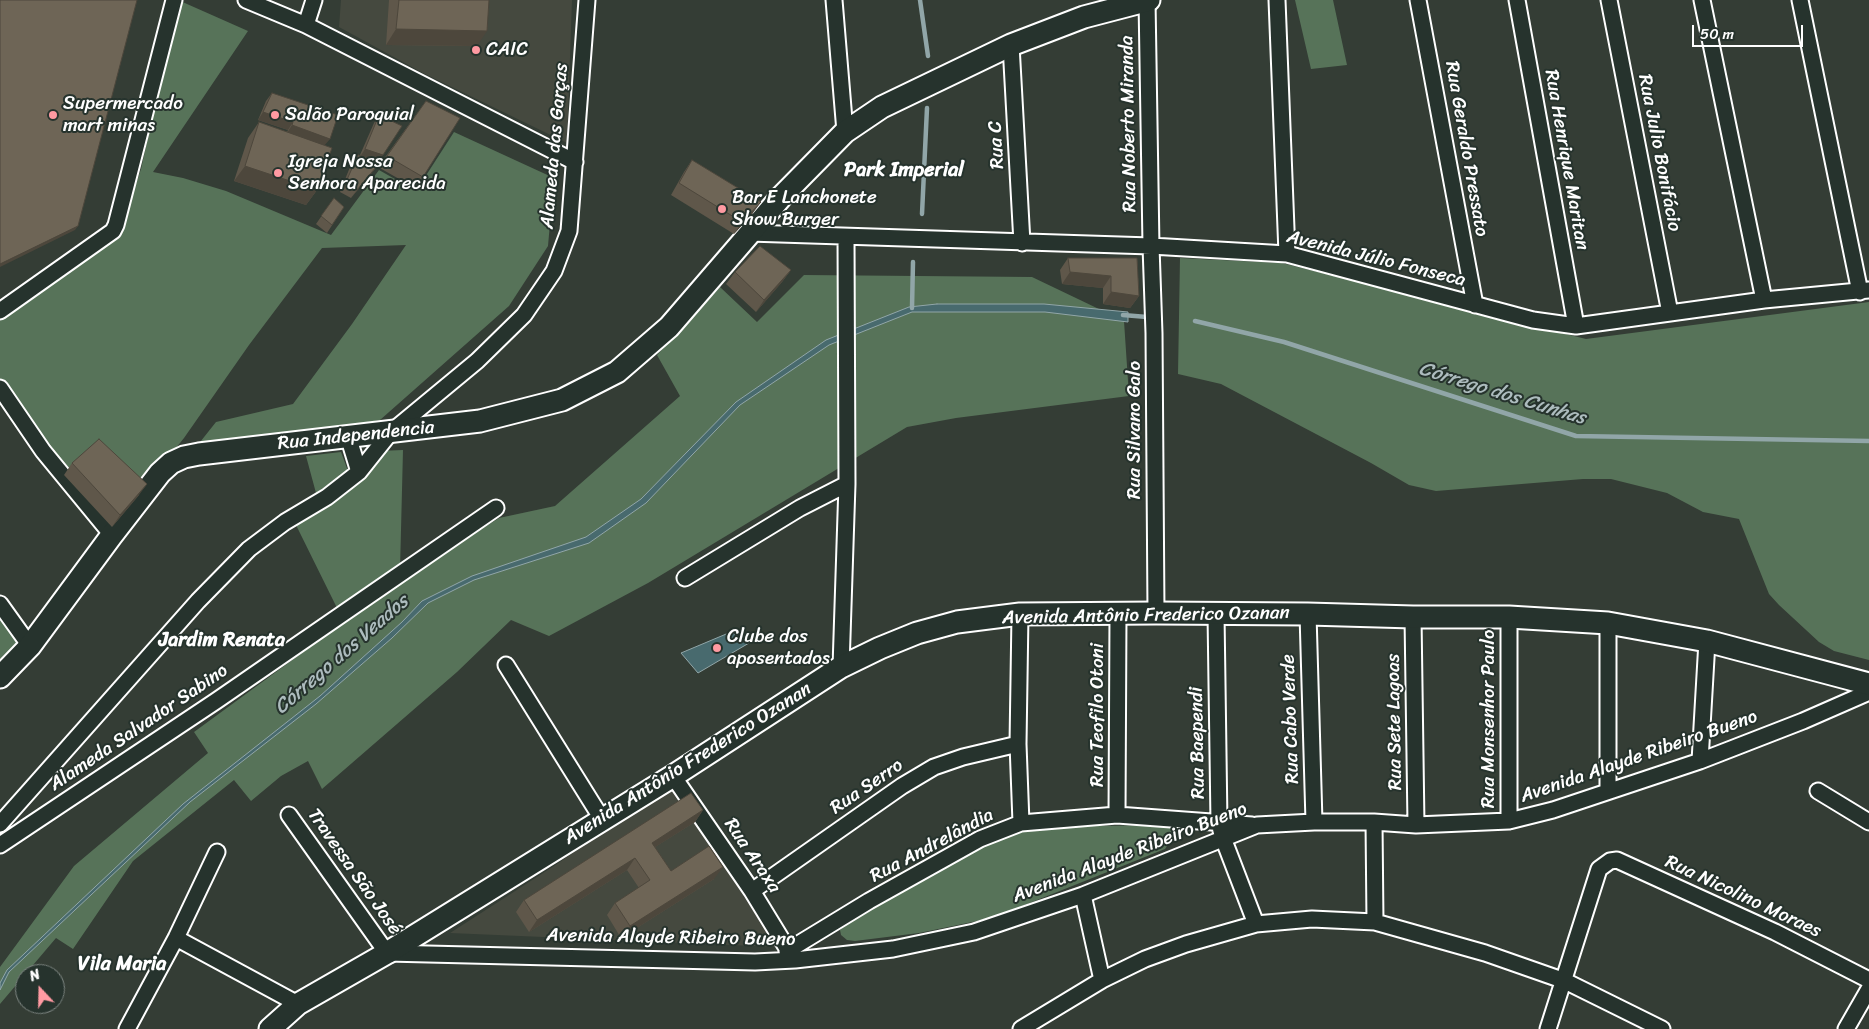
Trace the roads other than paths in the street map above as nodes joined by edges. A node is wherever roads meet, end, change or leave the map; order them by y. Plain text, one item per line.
1 (174, 0) edge
2 (246, 0) edge
3 (314, 0) edge
4 (587, 0) edge
5 (834, 0) edge
6 (1148, 0) edge
7 (1277, 0) edge
8 (1418, 0) edge
9 (1517, 0) edge
10 (1609, 0) edge
11 (1702, 0) edge
12 (1800, 0) edge
13 (306, 25) junction
14 (1012, 45) junction
15 (844, 132) junction
16 (576, 162) junction
17 (749, 233) junction
18 (846, 237) junction
19 (1022, 243) junction
20 (1151, 246) junction
21 (1287, 254) junction
22 (1865, 291) edge
23 (1764, 300) junction
24 (1475, 305) junction
25 (0, 311) edge
26 (1670, 314) junction
27 (1576, 326) junction
28 (0, 388) edge
29 (390, 432) junction
30 (348, 436) junction
31 (359, 472) junction
32 (847, 484) junction
33 (496, 508) dead end
34 (112, 535) junction
35 (685, 578) dead end
36 (0, 604) edge
37 (1156, 613) junction
38 (1020, 614) junction
39 (1216, 614) junction
40 (1308, 614) junction
41 (1118, 615) junction
42 (1413, 617) junction
43 (1509, 617) junction
44 (1608, 623) junction
45 (1707, 641) junction
46 (30, 646) junction
47 (506, 665) dead end
48 (841, 667) junction
49 (0, 677) edge
50 (1869, 684) edge
51 (1869, 692) edge
52 (1018, 744) junction
53 (1700, 760) junction
54 (673, 776) junction
55 (1608, 790) junction
56 (1818, 791) dead end
57 (289, 815) dead end
58 (1117, 815) junction
59 (602, 819) junction
60 (1509, 821) junction
61 (1314, 822) junction
62 (1374, 822) junction
63 (1869, 822) edge
64 (1021, 823) junction
65 (1219, 823) junction
66 (0, 824) edge
67 (1416, 825) junction
68 (1257, 826) junction
69 (1223, 838) junction
70 (0, 845) edge
71 (217, 852) dead end
72 (752, 891) junction
73 (1083, 895) junction
74 (1375, 922) junction
75 (1256, 924) junction
76 (176, 938) junction
77 (387, 953) junction
78 (791, 956) junction
79 (1102, 980) junction
80 (1869, 980) edge
81 (1564, 981) junction
82 (1869, 989) edge
83 (298, 1004) junction
84 (127, 1029) edge
85 (270, 1029) edge
86 (1021, 1029) edge
87 (1548, 1029) edge
88 (1662, 1029) edge
89 (1846, 1029) edge

1 - 25 street
2 - 13 street
3 - 13 street
4 - 16 street, Alameda das Garças
5 - 15 street
6 - 14 street, Rua Independencia
6 - 20 street, Rua Noberto Miranda
7 - 21 street
8 - 24 street, Rua Geraldo Pressato
9 - 27 street, Rua Henrique Maritan
10 - 26 street, Rua Julio Bonifácio
11 - 23 street
12 - 22 street
13 - 16 street
14 - 15 street, Rua Independencia
14 - 19 street, Rua C
15 - 17 street, Rua Independencia
16 - 29 street, Alameda das Garças
17 - 18 street, Avenida Júlio Fonseca
17 - 29 street, Rua Independencia
18 - 19 street, Avenida Júlio Fonseca
18 - 32 street
19 - 20 street, Avenida Júlio Fonseca
20 - 21 street, Avenida Júlio Fonseca
20 - 37 street, Rua Silvano Galo
21 - 24 street, Avenida Júlio Fonseca
22 - 23 street, Avenida Júlio Fonseca
23 - 26 street, Avenida Júlio Fonseca
24 - 27 street, Avenida Júlio Fonseca
26 - 27 street, Avenida Júlio Fonseca
28 - 34 street
29 - 30 street, Rua Independencia
29 - 31 street, Alameda das Garças
30 - 31 street
30 - 34 street, Rua Independencia
31 - 66 street, Alameda das Garças
32 - 35 street
32 - 48 street
33 - 70 street, Alameda Salvador Sabino
34 - 46 street, Rua Independencia
36 - 46 street
37 - 39 street, Avenida Antônio Frederico Ozanan
37 - 41 street, Avenida Antônio Frederico Ozanan
38 - 41 street, Avenida Antônio Frederico Ozanan
38 - 48 street, Avenida Antônio Frederico Ozanan
38 - 52 street
39 - 40 street, Avenida Antônio Frederico Ozanan
39 - 65 street, Rua Baependi
40 - 42 street, Avenida Antônio Frederico Ozanan
40 - 61 street, Rua Cabo Verde
41 - 58 street, Rua Teofilo Otoni
42 - 43 street, Avenida Antônio Frederico Ozanan
42 - 67 street, Rua Sete Lagoas
43 - 44 street, Avenida Antônio Frederico Ozanan
43 - 60 street, Rua Monsenhor Paulo
44 - 45 street, Avenida Antônio Frederico Ozanan
44 - 55 street
45 - 50 street, Avenida Antônio Frederico Ozanan
45 - 53 street
46 - 49 street, Rua Independencia
47 - 59 street
48 - 54 street, Avenida Antônio Frederico Ozanan
51 - 53 street, Avenida Alayde Ribeiro Bueno
52 - 64 street
52 - 72 street, Rua Serro
53 - 55 street, Avenida Alayde Ribeiro Bueno
54 - 59 street, Avenida Antônio Frederico Ozanan
54 - 72 street, Rua Araxa
55 - 60 street, Avenida Alayde Ribeiro Bueno
56 - 63 street
57 - 77 street, Travessa São José
58 - 64 street, Rua Andrelândia
58 - 65 street, Rua Andrelândia
59 - 77 street, Avenida Antônio Frederico Ozanan
60 - 67 street, Avenida Alayde Ribeiro Bueno
61 - 62 street, Avenida Alayde Ribeiro Bueno
61 - 68 street, Avenida Alayde Ribeiro Bueno
62 - 67 street, Avenida Alayde Ribeiro Bueno
62 - 74 street
64 - 78 street, Rua Andrelândia
65 - 68 street, Rua Andrelândia
65 - 69 street, Rua Baependi
68 - 69 street, Avenida Alayde Ribeiro Bueno
69 - 73 street, Avenida Alayde Ribeiro Bueno
69 - 75 street, Rua Baependi
71 - 76 street
72 - 78 street, Rua Araxa
73 - 78 street, Avenida Alayde Ribeiro Bueno
73 - 79 street
74 - 75 street
74 - 81 street
75 - 79 street
76 - 83 street
76 - 84 street
77 - 78 street, Avenida Alayde Ribeiro Bueno
77 - 83 street, Avenida Antônio Frederico Ozanan
79 - 86 street
80 - 81 street, Rua Nicolino Moraes
81 - 87 street
81 - 88 street
82 - 89 street
83 - 85 street, Avenida Antônio Frederico Ozanan

